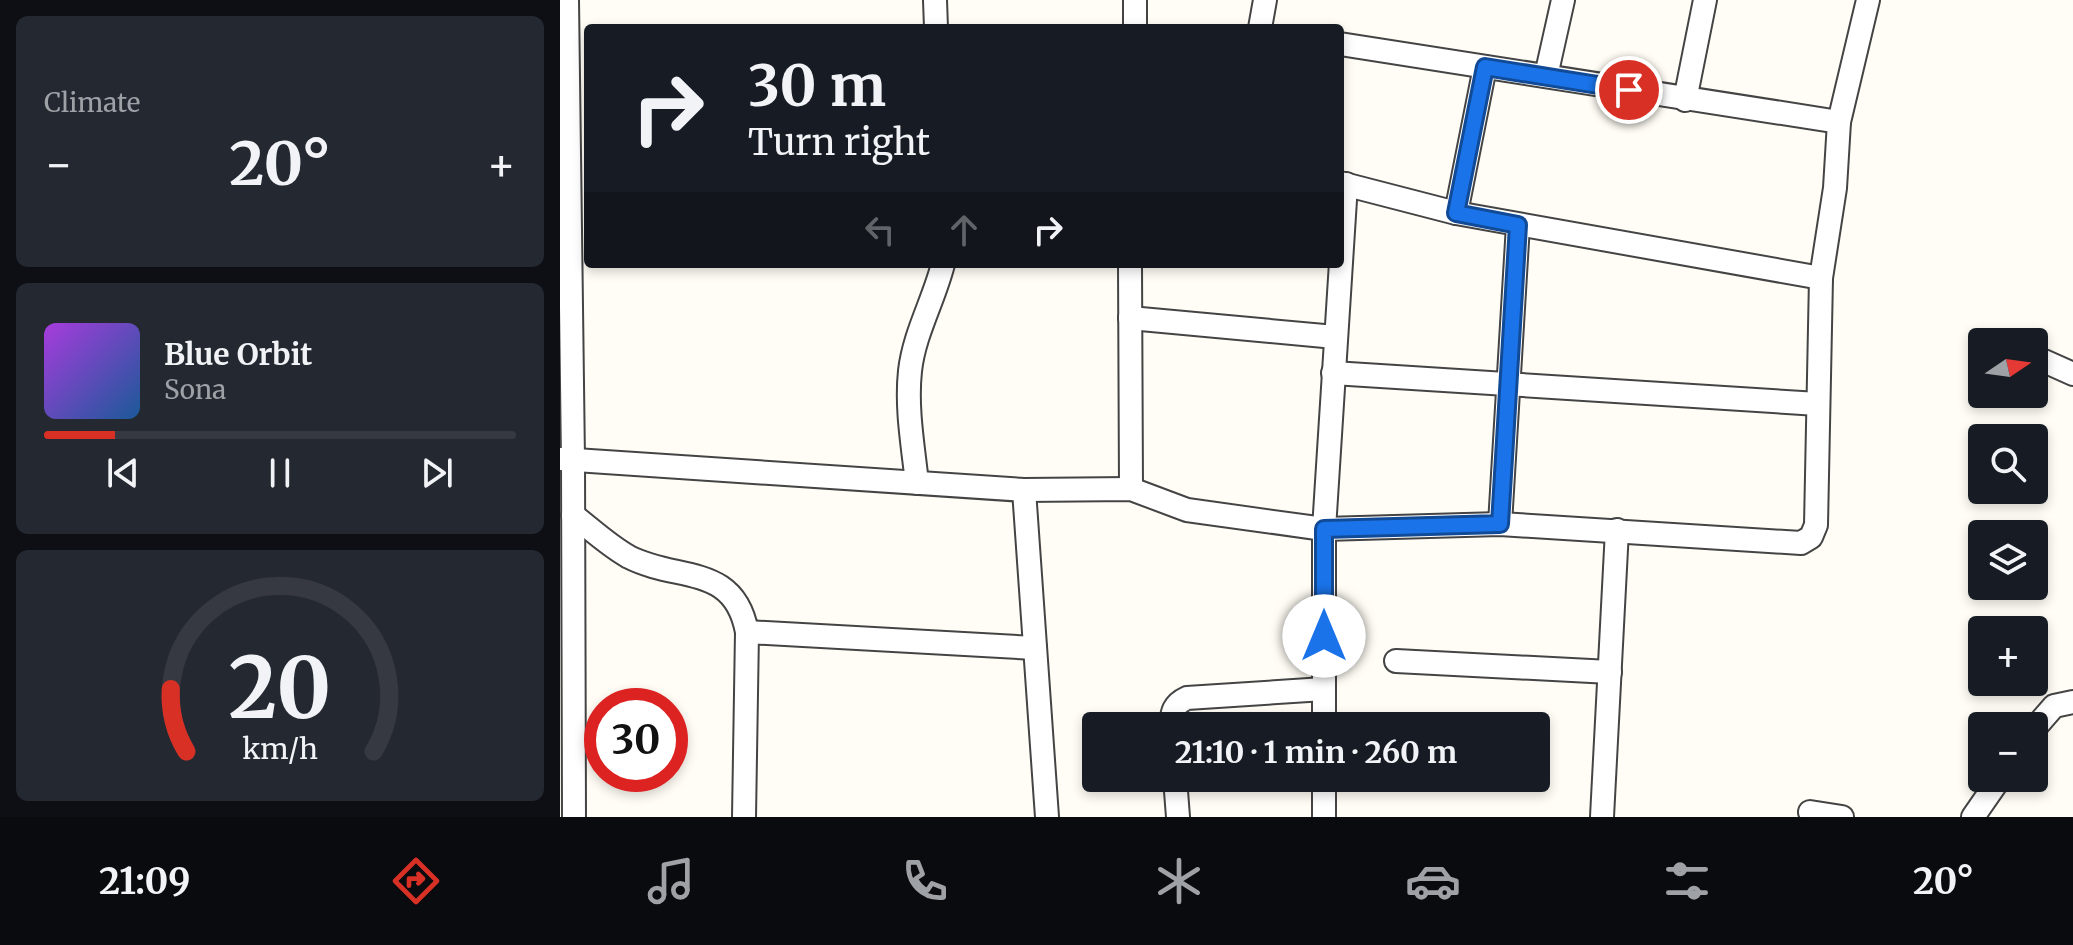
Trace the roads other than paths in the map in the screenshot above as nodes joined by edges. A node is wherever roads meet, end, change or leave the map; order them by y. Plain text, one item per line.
1 (567, 0) edge
2 (935, 0) edge
3 (1135, 0) edge
4 (1265, 0) edge
5 (1563, 0) edge
6 (1705, 0) edge
7 (1868, 0) edge
8 (936, 24) edge
9 (1135, 24) edge
10 (1261, 24) edge
11 (1344, 45) edge
12 (1485, 67) junction
13 (1546, 76) junction
14 (1685, 100) junction
15 (1839, 122) junction
16 (1344, 184) edge
17 (1456, 213) junction
18 (1518, 225) junction
19 (942, 268) edge
20 (1130, 268) edge
21 (1339, 268) edge
22 (1821, 278) junction
23 (1130, 318) junction
24 (1335, 337) junction
25 (2048, 363) edge
26 (1333, 373) junction
27 (2073, 374) edge
28 (1509, 384) junction
29 (1818, 404) junction
30 (567, 460) edge
31 (917, 483) junction
32 (1131, 489) junction
33 (1024, 490) junction
34 (573, 515) junction
35 (1500, 524) junction
36 (1324, 529) junction
37 (1617, 530) junction
38 (747, 632) junction
39 (1035, 648) junction
40 (1396, 661) dead end
41 (1610, 672) junction
42 (1324, 689) junction
43 (2073, 702) edge
44 (1173, 712) edge
45 (1324, 712) edge
46 (2048, 713) edge
47 (1176, 792) edge
48 (1324, 792) edge
49 (1990, 792) edge
50 (1810, 812) dead end
51 (574, 817) edge
52 (744, 817) edge
53 (1047, 817) edge
54 (1178, 817) edge
55 (1324, 817) edge
56 (1602, 817) edge
57 (1842, 817) edge
58 (1973, 817) edge

1 - 30 street
2 - 8 street
3 - 9 street
4 - 10 street
5 - 13 street
6 - 14 street
7 - 15 street
11 - 12 street
12 - 13 street
12 - 17 street
13 - 14 street
14 - 15 street
15 - 22 street
16 - 17 street
17 - 18 street
18 - 22 street
18 - 28 street
19 - 31 street
20 - 23 street
21 - 24 street
22 - 29 street
23 - 24 street
23 - 32 street
24 - 26 street
25 - 27 street
26 - 28 street
26 - 36 street
28 - 29 street
28 - 35 street
29 - 37 street
30 - 31 street
30 - 34 street
31 - 33 street
32 - 33 street
32 - 36 street
33 - 39 street
34 - 38 street
34 - 51 street
35 - 36 street
35 - 37 street
36 - 42 street
37 - 41 street
38 - 39 street
38 - 52 street
39 - 53 street
40 - 41 street
41 - 56 street
42 - 44 street
42 - 45 street
43 - 46 street
47 - 54 street
48 - 55 street
49 - 58 street
50 - 57 street

